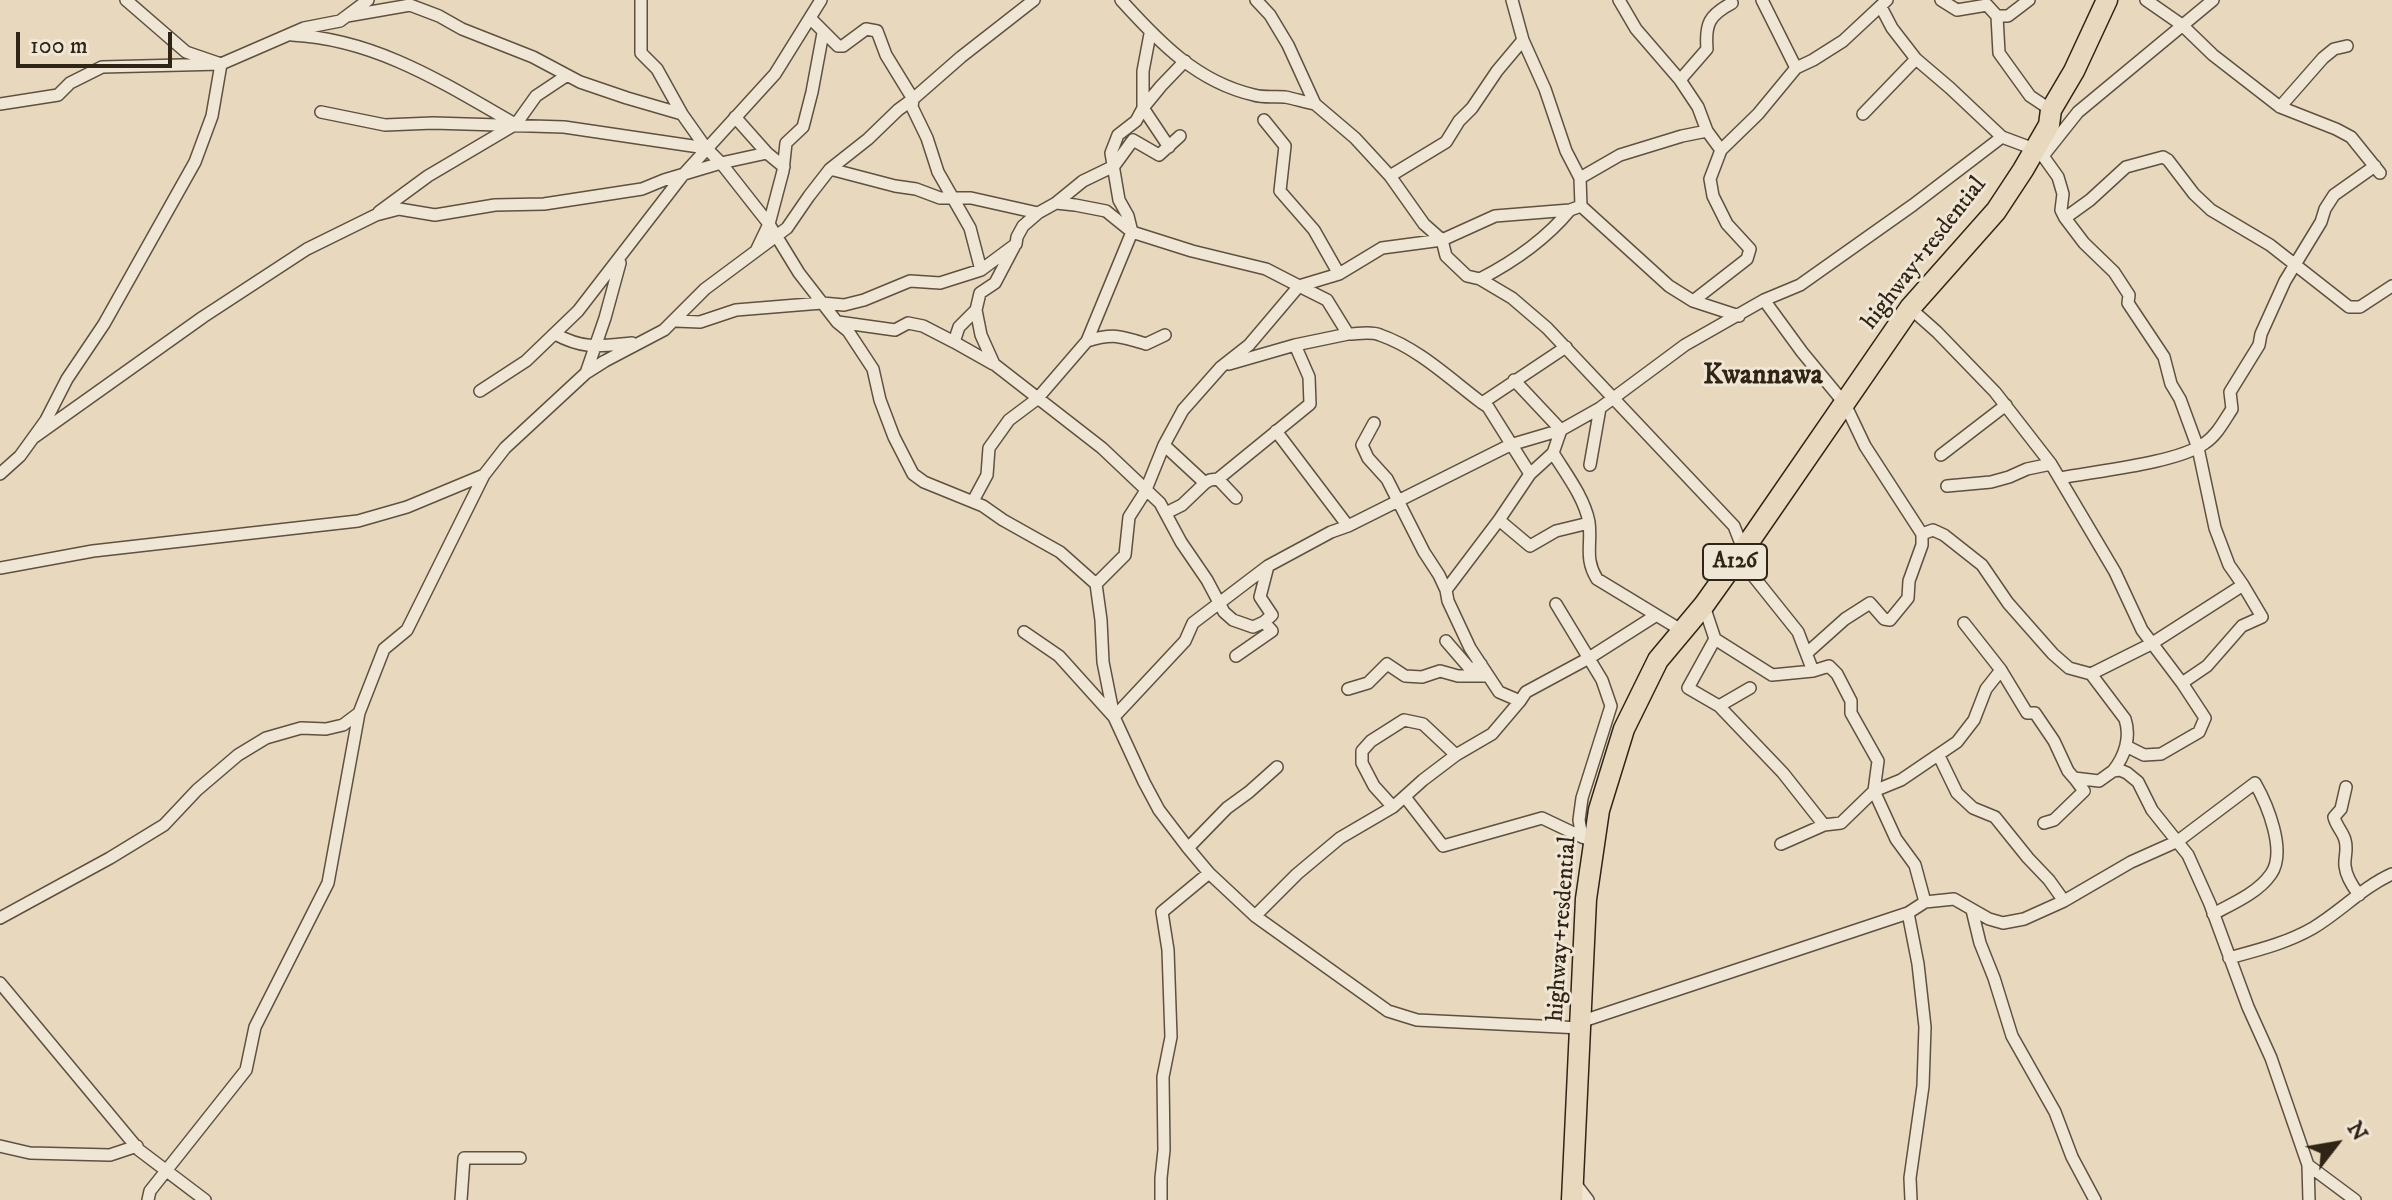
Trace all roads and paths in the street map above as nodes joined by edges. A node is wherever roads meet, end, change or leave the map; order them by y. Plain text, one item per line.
1 (126, 0) edge
2 (368, 0) edge
3 (641, 0) edge
4 (821, 0) edge
5 (1034, 0) edge
6 (1121, 0) edge
7 (1256, 0) edge
8 (1512, 0) edge
9 (1619, 0) edge
10 (1762, 0) edge
11 (1941, 0) edge
12 (2029, 0) edge
13 (2107, 0) edge
14 (2146, 0) edge
15 (2213, 0) edge
16 (1731, 1) edge
17 (1884, 4) edge
18 (347, 16) junction
19 (1997, 16) junction
20 (811, 19) junction
21 (2182, 25) junction
22 (823, 33) junction
23 (1150, 34) junction
24 (288, 35) junction
25 (1523, 40) junction
26 (2347, 46) dead end
27 (1916, 59) junction
28 (1185, 61) junction
29 (221, 64) junction
30 (1796, 68) junction
31 (566, 76) junction
32 (1680, 80) junction
33 (913, 99) junction
34 (0, 104) edge
35 (1315, 104) junction
36 (2280, 107) junction
37 (1143, 108) junction
38 (2051, 110) junction
39 (321, 112) dead end
40 (682, 114) junction
41 (1863, 114) dead end
42 (735, 117) junction
43 (1264, 120) dead end
44 (516, 124) junction
45 (1707, 131) junction
46 (1180, 136) dead end
47 (2002, 137) junction
48 (1169, 147) junction
49 (706, 148) junction
50 (1721, 150) junction
51 (2038, 152) junction
52 (767, 153) junction
53 (721, 163) junction
54 (1114, 166) junction
55 (784, 167) junction
56 (830, 169) junction
57 (683, 175) junction
58 (1390, 176) junction
59 (1580, 178) junction
60 (953, 197) junction
61 (1056, 203) junction
62 (1575, 208) junction
63 (1038, 213) junction
64 (376, 215) junction
65 (2065, 218) junction
66 (769, 224) junction
67 (1132, 232) junction
68 (775, 238) junction
69 (1442, 240) junction
70 (1016, 244) junction
71 (755, 253) junction
72 (621, 258) junction
73 (2294, 265) junction
74 (981, 270) junction
75 (1339, 274) junction
76 (1480, 279) junction
77 (1299, 286) junction
78 (2392, 286) edge
79 (1764, 300) junction
80 (1693, 301) junction
81 (822, 303) junction
82 (1910, 308) junction
83 (976, 310) junction
84 (1739, 316) junction
85 (676, 321) junction
86 (837, 322) junction
87 (555, 334) junction
88 (1348, 334) junction
89 (1165, 335) dead end
90 (1087, 341) junction
91 (641, 342) junction
92 (954, 342) junction
93 (1295, 345) junction
94 (596, 347) junction
95 (1566, 347) junction
96 (994, 364) junction
97 (1221, 367) junction
98 (586, 373) junction
99 (1514, 380) junction
100 (480, 391) dead end
101 (1612, 397) junction
102 (1037, 399) junction
103 (1482, 403) junction
104 (1845, 404) junction
105 (2006, 405) junction
106 (1600, 408) junction
107 (1374, 423) dead end
108 (1561, 430) junction
109 (1276, 431) junction
110 (33, 438) junction
111 (1164, 445) junction
112 (1510, 445) junction
113 (2198, 448) junction
114 (1553, 453) junction
115 (1941, 455) dead end
116 (2051, 464) junction
117 (1590, 465) dead end
118 (0, 474) edge
119 (1530, 474) junction
120 (484, 475) junction
121 (2060, 478) junction
122 (1218, 479) junction
123 (1205, 483) junction
124 (1947, 486) dead end
125 (1145, 492) junction
126 (1236, 498) dead end
127 (973, 501) junction
128 (1398, 501) junction
129 (1166, 513) junction
130 (1499, 520) junction
131 (1589, 523) junction
132 (1348, 526) junction
133 (1922, 534) junction
134 (1744, 549) junction
135 (1268, 566) junction
136 (0, 568) edge
137 (1096, 584) junction
138 (2243, 585) junction
139 (1446, 590) junction
140 (1219, 604) junction
141 (1556, 604) dead end
142 (1704, 605) junction
143 (1655, 616) junction
144 (1264, 622) junction
145 (1964, 623) dead end
146 (1681, 630) junction
147 (1024, 632) dead end
148 (1715, 639) junction
149 (1446, 641) dead end
150 (2151, 644) junction
151 (1807, 653) junction
152 (1236, 656) dead end
153 (1589, 658) junction
154 (1481, 664) junction
155 (2001, 670) junction
156 (1813, 671) junction
157 (2091, 674) junction
158 (1488, 676) junction
159 (2182, 683) junction
160 (1750, 688) dead end
161 (1348, 689) dead end
162 (1520, 701) junction
163 (1719, 706) junction
164 (359, 713) junction
165 (1114, 717) junction
166 (2126, 746) junction
167 (1456, 755) junction
168 (2144, 755) junction
169 (1939, 756) junction
170 (1277, 767) dead end
171 (2113, 771) junction
172 (2074, 778) junction
173 (2138, 782) junction
174 (2346, 787) dead end
175 (1874, 791) junction
176 (1405, 797) junction
177 (1393, 807) junction
178 (2044, 823) dead end
179 (1824, 825) junction
180 (1588, 839) junction
181 (2178, 841) junction
182 (1781, 844) dead end
183 (1188, 848) junction
184 (1209, 873) junction
185 (2392, 874) edge
186 (1921, 882) junction
187 (2359, 895) junction
188 (1954, 899) junction
189 (2064, 901) junction
190 (1925, 902) junction
191 (1972, 910) junction
192 (1908, 913) junction
193 (2213, 914) junction
194 (1255, 916) junction
195 (0, 918) edge
196 (2229, 958) junction
197 (0, 983) edge
198 (1580, 1025) junction
199 (0, 1146) edge
200 (137, 1146) junction
201 (520, 1158) dead end
202 (2308, 1165) junction
203 (166, 1171) junction
204 (1574, 1191) edge
205 (148, 1200) edge
206 (205, 1200) edge
207 (461, 1200) edge
208 (1161, 1200) edge
209 (1588, 1200) edge
210 (1911, 1200) edge
211 (2095, 1200) edge
212 (2309, 1200) edge
213 (2355, 1200) edge

1 - 29 street
2 - 18 street
3 - 40 street
4 - 20 street
5 - 33 street
6 - 23 street
7 - 35 street
8 - 25 street
9 - 32 street
10 - 30 street
11 - 19 street
12 - 19 street
13 - 38 highway, highway+resdential / A126
14 - 21 street
15 - 21 street
16 - 32 street
17 - 27 street
17 - 30 street
18 - 24 street
18 - 31 street
19 - 38 street
20 - 22 street
20 - 42 street
21 - 36 street
21 - 51 street
22 - 33 street
22 - 55 street
23 - 28 street
23 - 37 street
24 - 29 street
24 - 44 street
25 - 58 street
25 - 59 street
26 - 36 street
27 - 41 street
27 - 47 street
28 - 35 street
28 - 37 street
29 - 34 street
29 - 110 street
30 - 50 street
31 - 40 street
31 - 44 street
32 - 45 street
33 - 56 street
33 - 60 street
35 - 58 street
36 - 73 street
37 - 48 street
37 - 54 street
38 - 51 highway, highway+resdential / A126
39 - 44 street
40 - 49 street
42 - 49 street
42 - 52 street
43 - 75 street
44 - 49 street
44 - 64 street
45 - 50 street
45 - 59 street
46 - 48 street
47 - 51 street
47 - 79 street
48 - 54 street
49 - 53 street
49 - 57 street
50 - 80 street
51 - 65 street
51 - 82 highway, highway+resdential / A126
52 - 53 street
52 - 55 street
53 - 57 street
53 - 66 street
54 - 61 street
54 - 67 street
55 - 66 street
56 - 60 street
56 - 68 street
57 - 64 street
57 - 72 street
58 - 69 street
59 - 62 street
60 - 63 street
60 - 74 street
61 - 63 street
61 - 67 street
62 - 69 street
62 - 76 street
62 - 80 street
63 - 70 street
64 - 110 street
65 - 73 street
65 - 113 street
66 - 68 street
66 - 71 street
67 - 77 street
67 - 90 street
68 - 71 street
68 - 81 street
69 - 75 street
69 - 76 street
70 - 74 street
70 - 83 street
71 - 85 street
72 - 87 street
72 - 94 street
73 - 78 street
73 - 113 street
74 - 81 street
75 - 77 street
76 - 95 street
77 - 88 street
77 - 97 street
79 - 84 street
79 - 104 street
80 - 84 street
81 - 85 street
81 - 86 street
82 - 104 highway, highway+resdential / A126
82 - 105 street
83 - 92 street
83 - 96 street
84 - 101 street
85 - 91 street
86 - 92 street
86 - 127 street
87 - 94 street
87 - 100 street
88 - 93 street
88 - 103 street
89 - 90 street
90 - 102 street
91 - 94 street
91 - 98 street
92 - 96 street
93 - 97 street
93 - 109 street
94 - 98 street
95 - 99 street
95 - 101 street
96 - 102 street
97 - 111 street
98 - 120 street
99 - 103 street
99 - 108 street
101 - 106 street
101 - 134 street
102 - 125 street
102 - 127 street
103 - 112 street
104 - 133 street
104 - 134 highway, highway+resdential / A126
105 - 115 street
105 - 116 street
106 - 108 street
106 - 117 street
107 - 128 street
108 - 112 street
108 - 114 street
109 - 122 street
109 - 132 street
110 - 118 street
111 - 123 street
111 - 125 street
112 - 119 street
112 - 128 street
113 - 121 street
113 - 138 street
114 - 119 street
114 - 131 street
116 - 121 street
116 - 124 street
119 - 130 street
120 - 136 street
120 - 164 street
121 - 150 street
122 - 123 street
122 - 126 street
123 - 129 street
125 - 129 street
125 - 137 street
127 - 137 street
128 - 132 street
128 - 139 street
129 - 140 street
130 - 131 street
130 - 139 street
131 - 143 street
132 - 135 street
133 - 151 street
133 - 157 street
134 - 142 highway, highway+resdential / A126
134 - 151 street
135 - 140 street
135 - 144 street
137 - 165 street
138 - 150 street
138 - 159 street
139 - 154 street
140 - 144 street
140 - 165 street
141 - 153 street
142 - 146 highway, highway+resdential / A126
142 - 148 street
143 - 146 street
143 - 153 street
144 - 152 street
145 - 155 street
146 - 180 highway, highway+resdential / A126
147 - 165 street
148 - 156 street
148 - 163 street
149 - 154 street
150 - 157 street
150 - 159 street
151 - 156 street
153 - 162 street
153 - 180 street
154 - 158 street
155 - 169 street
155 - 172 street
156 - 175 street
157 - 166 street
158 - 161 street
158 - 162 street
159 - 168 street
160 - 163 street
162 - 167 street
163 - 179 street
164 - 195 street
164 - 203 street
165 - 183 street
166 - 168 street
166 - 171 street
167 - 176 street
167 - 177 street
168 - 173 street
169 - 175 street
169 - 189 street
170 - 183 street
171 - 172 street
171 - 173 street
172 - 178 street
173 - 181 street
174 - 187 street
175 - 179 street
175 - 186 street
176 - 177 street
176 - 180 street
177 - 194 street
179 - 182 street
180 - 198 highway, highway+resdential / A126
181 - 189 street
181 - 193 street
181 - 193 street
183 - 184 street
184 - 194 street
184 - 208 street
185 - 187 street
186 - 188 street
186 - 190 street
187 - 196 street
188 - 190 street
188 - 191 street
189 - 191 street
190 - 192 street
191 - 211 street
192 - 198 street
192 - 210 street
193 - 196 street
194 - 198 street
196 - 202 street
197 - 200 street
198 - 204 highway, highway+resdential / A126
199 - 200 street
200 - 203 street
201 - 207 street
202 - 212 street
202 - 213 street
203 - 205 street
203 - 206 street
204 - 209 street

